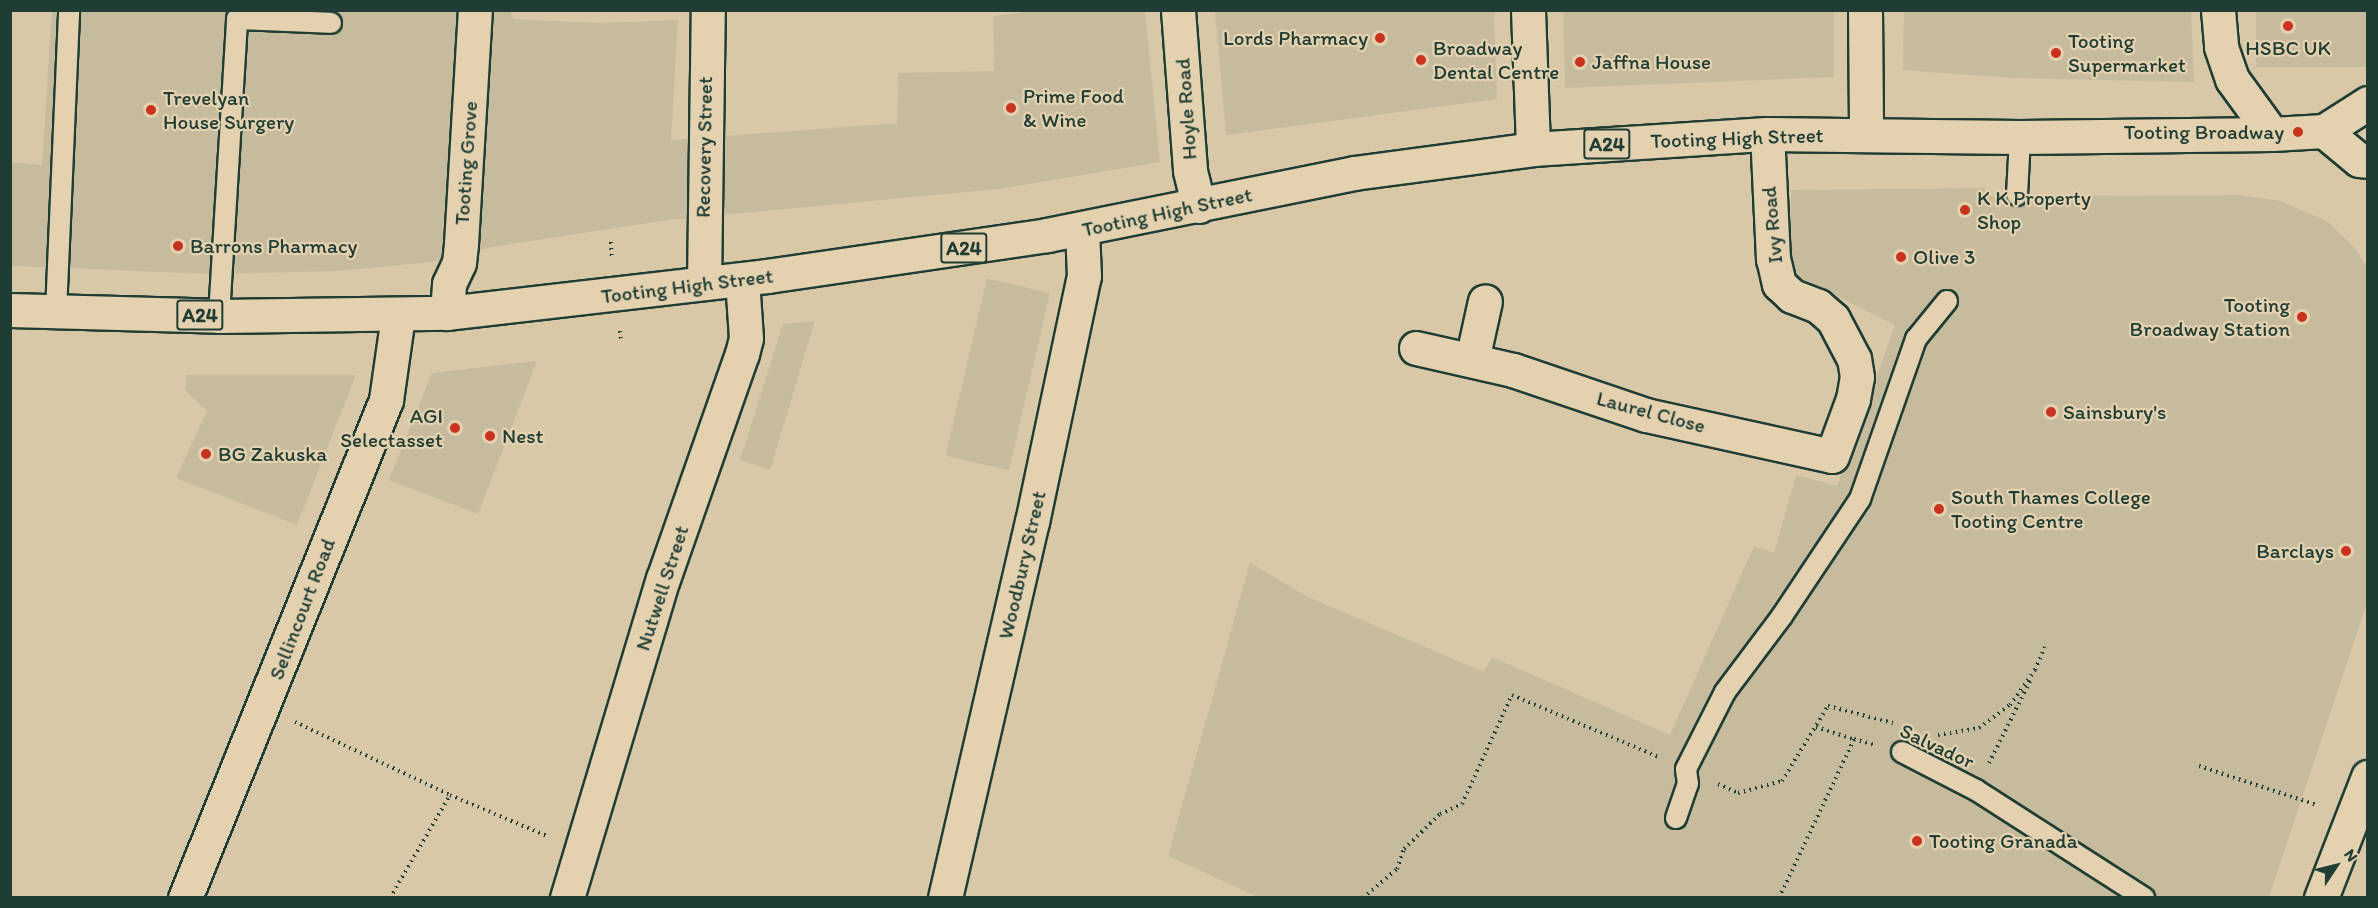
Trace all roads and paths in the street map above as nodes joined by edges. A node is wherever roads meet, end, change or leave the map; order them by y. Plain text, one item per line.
1 (69, 10) edge
2 (475, 10) edge
3 (708, 10) edge
4 (1178, 10) edge
5 (1528, 10) edge
6 (1865, 10) edge
7 (2218, 10) edge
8 (331, 23) dead end
9 (2367, 103) edge
10 (2324, 131) junction
11 (1767, 134) junction
12 (1866, 134) junction
13 (2272, 134) junction
14 (2020, 137) junction
15 (1533, 149) junction
16 (2367, 161) edge
17 (2017, 195) dead end
18 (1199, 206) junction
19 (1082, 230) junction
20 (611, 242) dead end
21 (613, 263) dead end
22 (742, 279) junction
23 (704, 283) junction
24 (1947, 301) dead end
25 (1485, 302) dead end
26 (10, 310) edge
27 (56, 312) junction
28 (447, 313) junction
29 (219, 316) junction
30 (398, 316) junction
31 (620, 331) dead end
32 (621, 339) dead end
33 (1416, 348) dead end
34 (1472, 360) junction
35 (1832, 456) joint
36 (2035, 670) dead end
37 (264, 707) junction
38 (1816, 728) dead end
39 (1854, 739) junction
40 (1902, 752) joint
41 (2199, 766) dead end
42 (2367, 777) edge
43 (1976, 790) junction
44 (450, 795) junction
45 (2354, 814) junction
46 (1676, 818) dead end
47 (583, 851) junction
48 (185, 897) edge
49 (390, 897) edge
50 (567, 897) edge
51 (945, 897) edge
52 (1779, 897) edge
53 (2144, 897) edge
54 (2320, 897) edge

1 - 27 lane
2 - 28 main road, Tooting Grove
3 - 23 main road, Recovery Street
4 - 18 main road, Hoyle Road
5 - 15 main road
6 - 12 main road
7 - 13 main road
8 - 29 lane
9 - 10 main road, Tooting High Street / A24
10 - 13 main road, Tooting High Street / A24
10 - 16 main road
11 - 12 main road, Tooting High Street / A24
11 - 15 main road, Tooting High Street / A24
11 - 35 main road, Ivy Road
12 - 14 main road, Tooting High Street / A24
13 - 14 main road, Tooting High Street / A24
14 - 17 lane
15 - 18 main road, Tooting High Street / A24
18 - 19 main road, Tooting High Street / A24
19 - 22 main road, Tooting High Street / A24
19 - 51 main road, Woodbury Street
20 - 21 path
22 - 23 main road, Tooting High Street / A24
22 - 47 main road, Nutwell Street
23 - 28 main road, Tooting High Street / A24
24 - 46 lane
25 - 34 main road
26 - 27 main road, Tooting High Street / A24
27 - 29 main road, Tooting High Street / A24
28 - 30 main road, Tooting High Street / A24
29 - 30 main road, Tooting High Street / A24
30 - 37 main road, Sellincourt Road
31 - 32 path
33 - 34 main road, Laurel Close
34 - 35 main road, Laurel Close
36 - 43 path
37 - 44 path
37 - 48 main road, Sellincourt Road
38 - 39 path, Salvador
39 - 40 path, Salvador
39 - 52 path
40 - 43 lane, Salvador
41 - 45 path
42 - 45 main road
43 - 53 lane, Salvador
44 - 47 path
44 - 49 path
45 - 54 main road
47 - 50 main road, Nutwell Street

